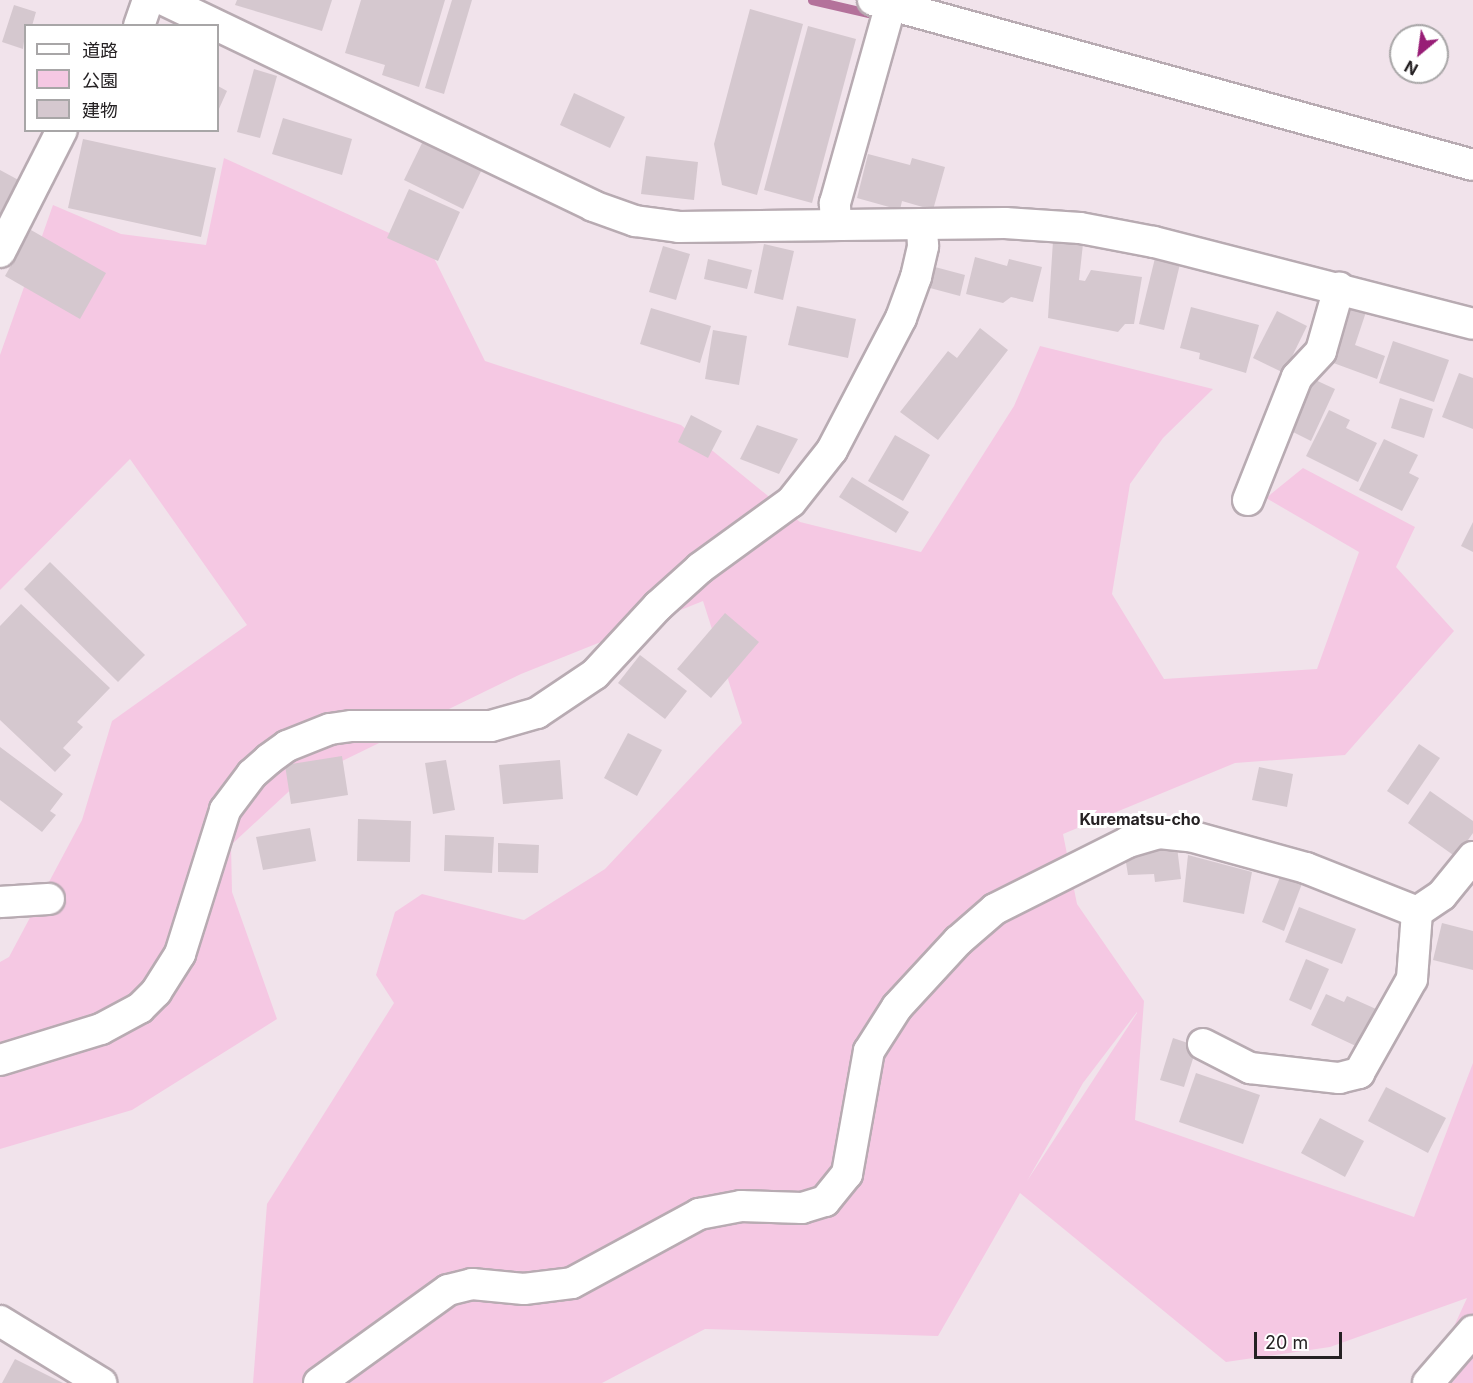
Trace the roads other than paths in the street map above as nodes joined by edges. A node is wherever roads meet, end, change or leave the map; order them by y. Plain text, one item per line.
1 (148, 0) edge
2 (164, 0) edge
3 (885, 2) edge
4 (140, 24) edge
5 (214, 24) edge
6 (219, 26) edge
7 (61, 132) edge
8 (1473, 165) edge
9 (922, 224) junction
10 (836, 225) junction
11 (0, 252) edge
12 (1339, 288) junction
13 (1473, 324) edge
14 (1248, 500) dead end
15 (1473, 857) edge
16 (49, 900) dead end
17 (0, 902) edge
18 (1417, 912) junction
19 (1203, 1044) dead end
20 (0, 1060) edge
21 (0, 1321) edge
22 (1473, 1331) edge
23 (101, 1383) edge
24 (319, 1383) edge
25 (1428, 1383) edge

1 - 4 street
2 - 5 street
3 - 8 street
3 - 10 street
6 - 10 street
7 - 11 street
9 - 10 street
9 - 12 street
9 - 20 street
12 - 13 street
12 - 14 street
15 - 18 street
16 - 17 street
18 - 19 street
18 - 24 street
21 - 23 street
22 - 25 street

